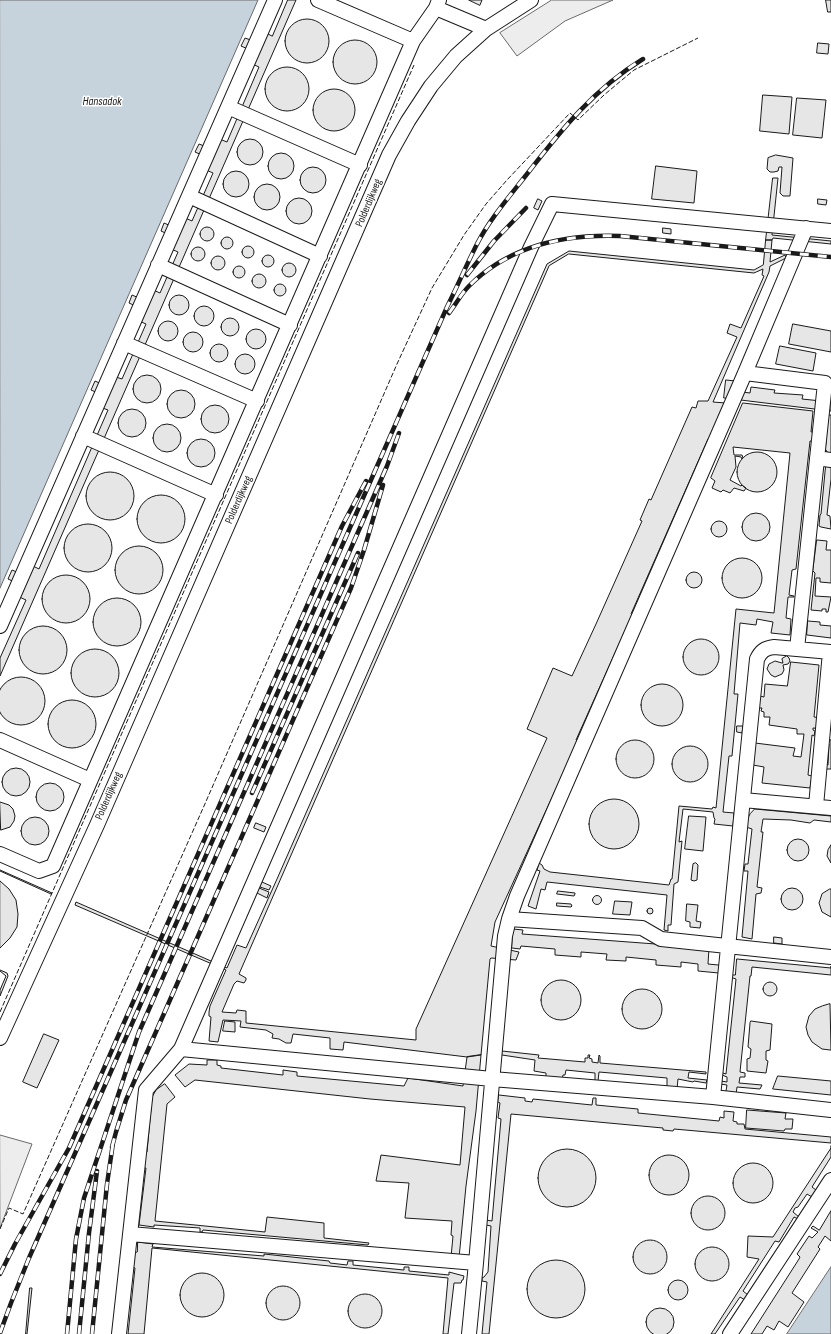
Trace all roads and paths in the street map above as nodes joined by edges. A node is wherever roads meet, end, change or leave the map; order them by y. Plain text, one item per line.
1 (275, 0) edge
2 (318, 0) edge
3 (531, 0) edge
4 (437, 4) edge
5 (486, 29) junction
6 (413, 41) junction
7 (228, 107) junction
8 (360, 165) junction
9 (189, 196) junction
10 (806, 228) junction
11 (831, 231) edge
12 (320, 256) junction
13 (158, 265) junction
14 (290, 324) junction
15 (124, 343) junction
16 (745, 373) junction
17 (257, 401) junction
18 (83, 436) junction
19 (817, 458) junction
20 (831, 460) edge
21 (216, 495) junction
22 (0, 626) edge
23 (797, 649) junction
24 (831, 652) edge
25 (0, 740) edge
26 (90, 780) junction
27 (743, 800) junction
28 (816, 806) junction
29 (831, 808) edge
30 (0, 854) edge
31 (509, 919) junction
32 (728, 946) junction
33 (831, 957) edge
34 (0, 1038) edge
35 (181, 1048) junction
36 (492, 1079) junction
37 (713, 1097) junction
38 (831, 1110) edge
39 (831, 1180) edge
40 (130, 1234) junction
41 (476, 1264) junction
42 (119, 1334) edge
43 (469, 1334) edge
44 (730, 1334) edge

1 - 7 street
2 - 6 street
3 - 5 street, Polderdijkweg
4 - 5 street
4 - 6 street
5 - 34 street, Polderdijkweg
6 - 8 street
7 - 8 street
7 - 9 street
8 - 12 street
9 - 12 street
9 - 13 street
10 - 11 street
10 - 16 street
10 - 35 street
12 - 14 street
13 - 14 street
13 - 15 street
14 - 17 street
15 - 17 street
15 - 18 street
16 - 19 street
16 - 31 street
17 - 21 street
18 - 21 street
18 - 22 street
19 - 20 street
19 - 23 street
21 - 26 street
23 - 24 street
23 - 27 street
24 - 28 street
25 - 26 street
26 - 30 street
27 - 28 street
27 - 32 street
28 - 29 street
31 - 32 street
31 - 36 street
32 - 33 street
32 - 37 street
35 - 36 street
35 - 40 street
36 - 37 street
36 - 41 street
37 - 38 street
39 - 44 street
40 - 41 street
40 - 42 street
41 - 43 street

